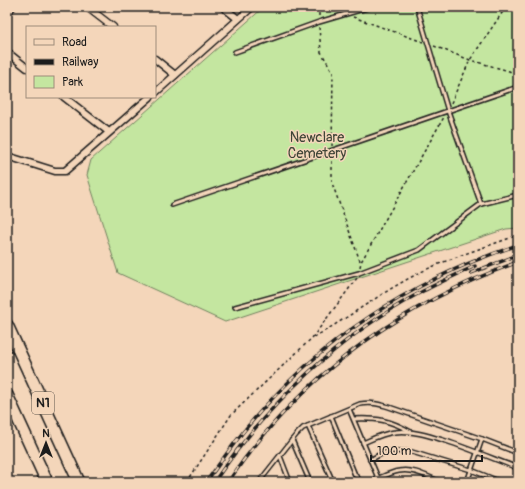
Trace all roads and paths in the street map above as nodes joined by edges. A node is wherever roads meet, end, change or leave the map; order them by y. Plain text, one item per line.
1 (12, 7) edge
2 (87, 7) edge
3 (223, 7) edge
4 (252, 7) edge
5 (320, 7) edge
6 (370, 7) edge
7 (417, 7) edge
8 (506, 7) edge
9 (7, 13) edge
10 (344, 15) junction
11 (238, 19) junction
12 (319, 22) junction
13 (112, 26) edge
14 (428, 44) junction
15 (7, 52) edge
16 (235, 52) dead end
17 (156, 60) edge
18 (470, 60) junction
19 (26, 67) edge
20 (175, 75) junction
21 (518, 75) edge
22 (518, 87) edge
23 (156, 92) edge
24 (65, 98) edge
25 (149, 98) edge
26 (448, 111) junction
27 (109, 132) junction
28 (332, 151) junction
29 (7, 156) edge
30 (518, 195) edge
31 (481, 204) junction
32 (172, 205) dead end
33 (518, 235) edge
34 (361, 262) junction
35 (359, 273) junction
36 (235, 307) dead end
37 (7, 325) edge
38 (312, 338) junction
39 (7, 396) edge
40 (349, 409) junction
41 (331, 416) junction
42 (354, 419) junction
43 (308, 426) junction
44 (411, 432) junction
45 (482, 439) junction
46 (292, 440) junction
47 (363, 443) junction
48 (478, 452) junction
49 (518, 453) edge
50 (280, 456) junction
51 (370, 460) junction
52 (518, 468) edge
53 (471, 470) junction
54 (378, 478) junction
55 (288, 481) edge
56 (47, 482) edge
57 (79, 482) edge
58 (187, 482) edge
59 (259, 482) edge
60 (310, 482) edge
61 (332, 482) edge
62 (361, 482) edge
63 (369, 482) edge
64 (441, 482) edge
65 (467, 482) edge
66 (501, 482) edge

1 - 9 street
2 - 13 street
3 - 11 street
4 - 11 street
5 - 10 path
5 - 12 path
6 - 10 lane
7 - 14 lane
8 - 18 path
10 - 12 lane
10 - 14 path
11 - 20 street
12 - 16 lane
12 - 28 path
14 - 18 path
14 - 26 lane
15 - 19 street
17 - 20 street
18 - 21 path
18 - 26 path
20 - 23 street
22 - 26 lane
24 - 27 street
25 - 27 street
26 - 28 lane
26 - 31 lane
26 - 34 path
27 - 29 street
28 - 32 lane
28 - 34 path
30 - 31 lane
31 - 35 lane
33 - 38 path
34 - 35 path
35 - 36 lane
35 - 38 path
37 - 57 highway, N1
38 - 58 path
39 - 56 highway, N1
40 - 41 lane
40 - 42 lane
40 - 45 lane
41 - 43 lane
41 - 62 lane
42 - 44 lane
42 - 47 lane
43 - 46 lane
43 - 61 lane
44 - 47 lane
44 - 48 lane
45 - 48 lane
45 - 49 lane
46 - 50 lane
46 - 60 lane
47 - 51 lane
48 - 52 lane
48 - 53 lane
50 - 55 lane
50 - 59 lane
51 - 53 lane
51 - 54 lane
53 - 65 lane
53 - 66 lane
54 - 63 lane
54 - 64 lane

